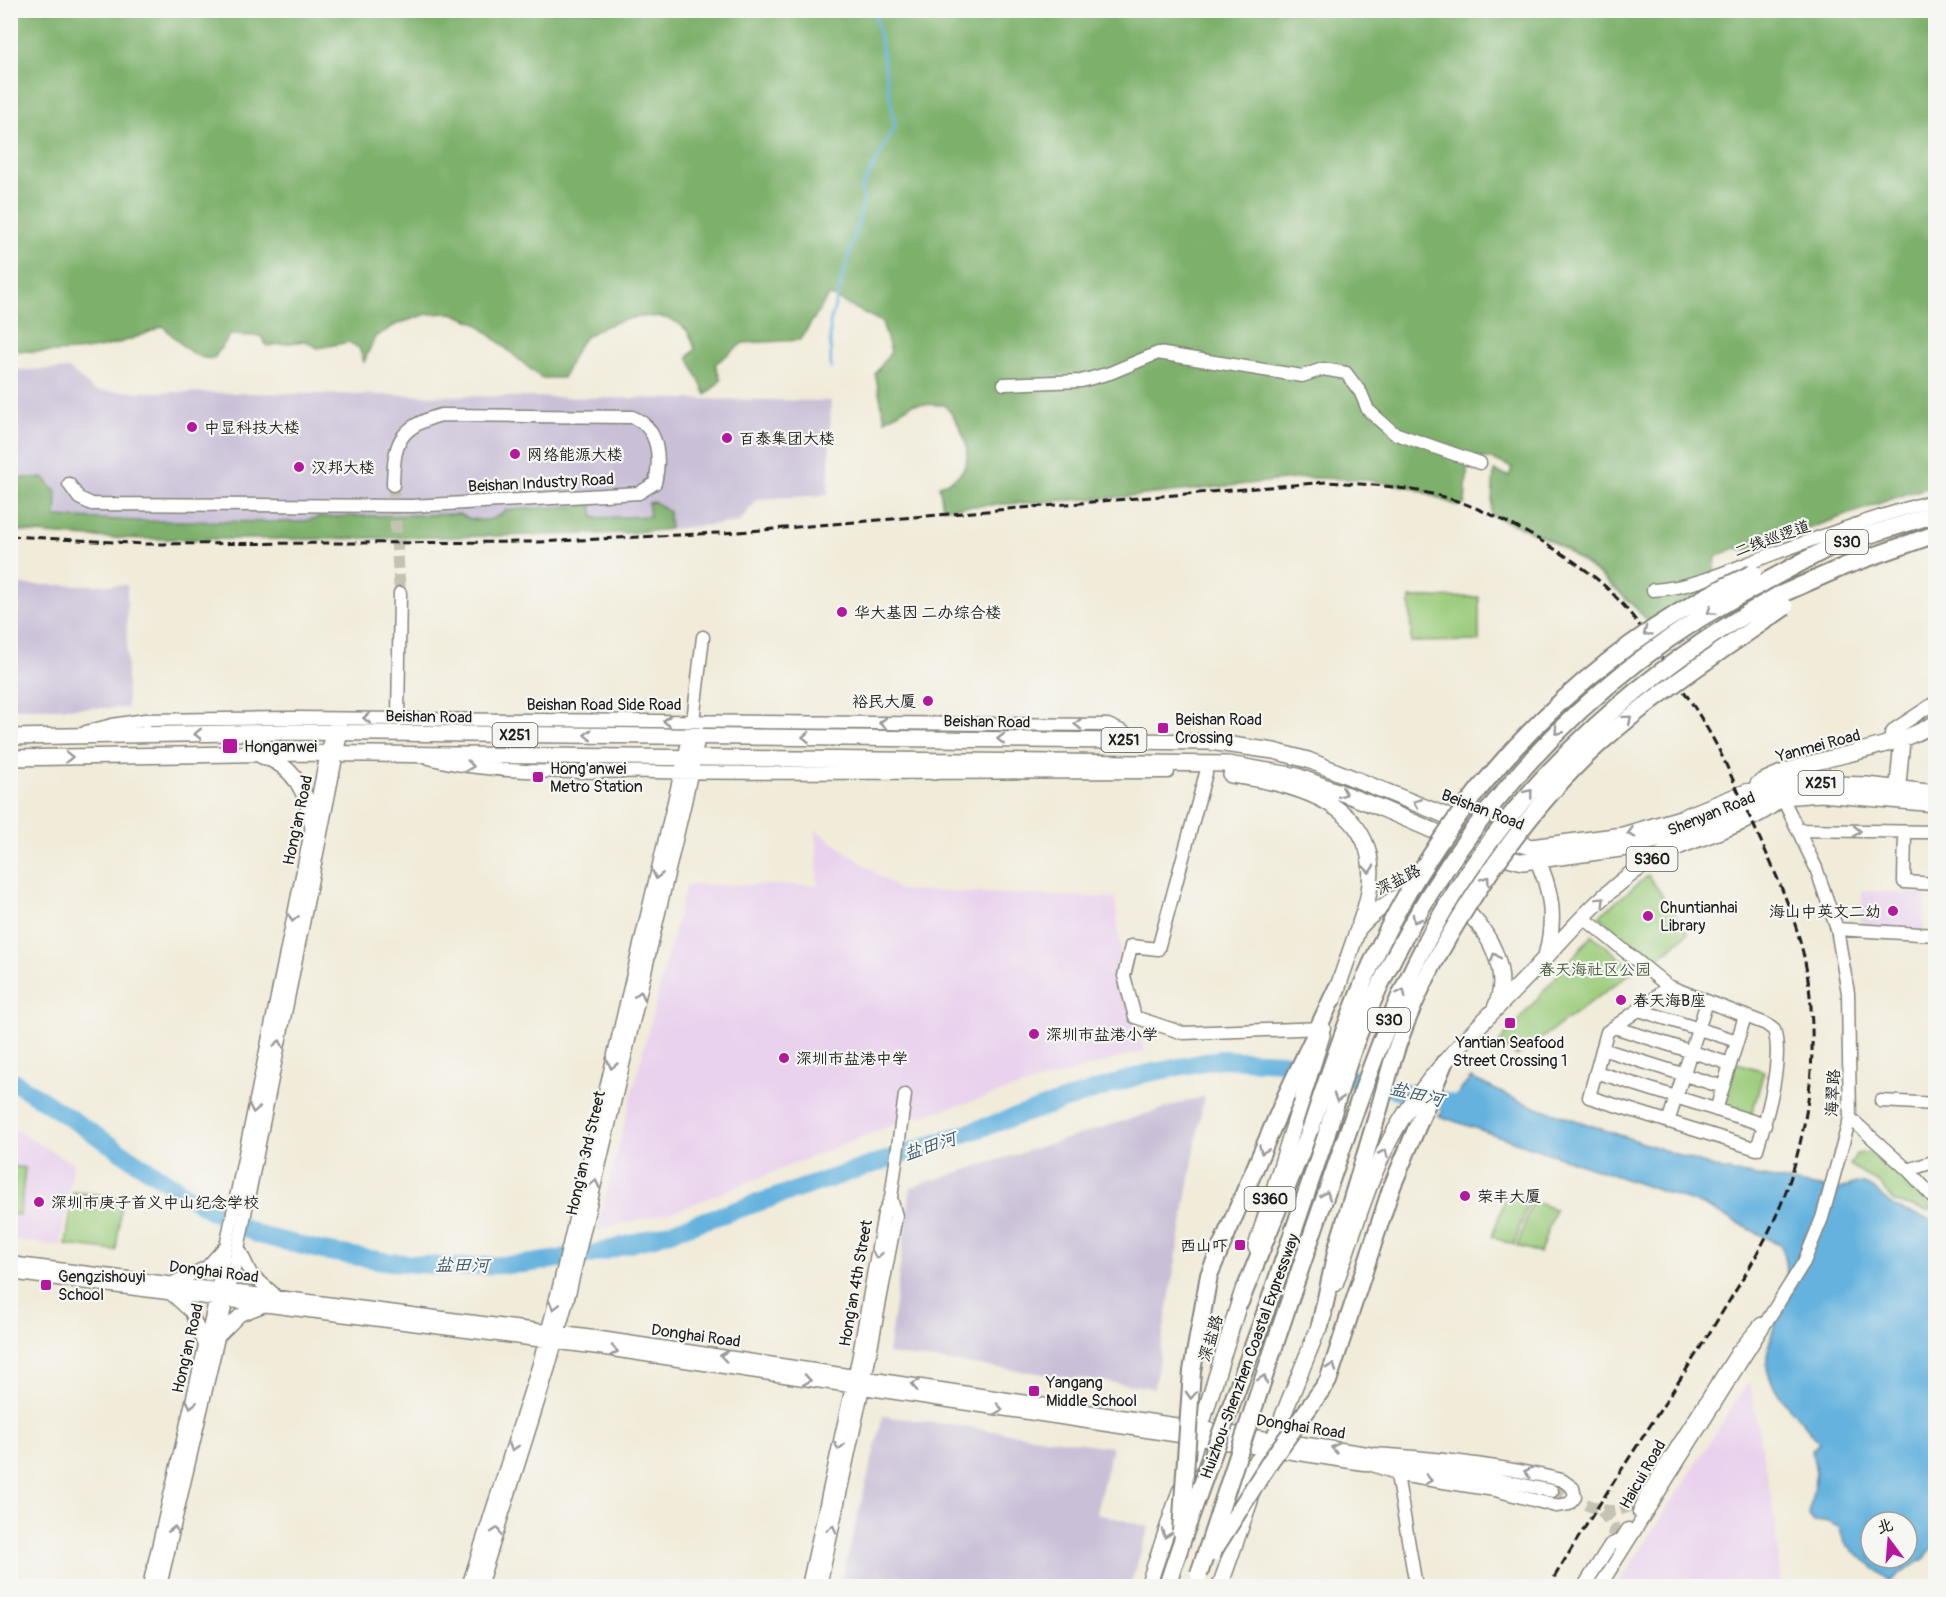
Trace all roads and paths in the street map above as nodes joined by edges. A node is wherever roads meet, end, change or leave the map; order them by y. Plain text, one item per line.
1 (1004, 384) dead end
2 (1480, 463) dead end
3 (69, 484) dead end
4 (393, 484) tunnel mouth
5 (1935, 500) edge
6 (1935, 514) edge
7 (1935, 534) edge
8 (1758, 578) junction
9 (1653, 590) dead end
10 (400, 593) tunnel mouth
11 (1781, 601) junction
12 (703, 637) dead end
13 (1935, 702) edge
14 (398, 719) junction
15 (1935, 723) edge
16 (337, 728) junction
17 (693, 731) junction
18 (10, 737) edge
19 (1896, 742) junction
20 (253, 753) junction
21 (332, 753) junction
22 (27, 757) junction
23 (10, 758) edge
24 (977, 760) junction
25 (1100, 761) junction
26 (687, 764) junction
27 (10, 766) edge
28 (934, 772) junction
29 (1168, 772) junction
30 (1206, 773) junction
31 (1746, 792) junction
32 (1935, 793) edge
33 (1897, 794) junction
34 (1782, 797) junction
35 (1935, 804) edge
36 (1706, 822) junction
37 (312, 824) junction
38 (1798, 830) junction
39 (1905, 832) junction
40 (1935, 832) edge
41 (1531, 847) junction
42 (1666, 851) junction
43 (1496, 856) junction
44 (1538, 861) junction
45 (1935, 884) edge
46 (1413, 890) junction
47 (1584, 918) junction
48 (1358, 928) junction
49 (1837, 929) junction
50 (1935, 935) edge
51 (1546, 957) junction
52 (1668, 986) junction
53 (1337, 988) joint
54 (1707, 1002) junction
55 (1639, 1010) junction
56 (1492, 1013) junction
57 (1745, 1016) junction
58 (1614, 1027) junction
59 (1321, 1029) junction
60 (1698, 1030) junction
61 (1737, 1041) junction
62 (1602, 1049) junction
63 (1692, 1052) junction
64 (1444, 1064) joint
65 (1730, 1064) junction
66 (1596, 1072) junction
67 (1684, 1074) junction
68 (1723, 1087) junction
69 (1293, 1092) junction
70 (905, 1095) dead end
71 (1677, 1098) junction
72 (1881, 1101) dead end
73 (1935, 1104) edge
74 (1716, 1110) junction
75 (1413, 1114) junction
76 (1850, 1118) junction
77 (1668, 1122) junction
78 (1765, 1125) junction
79 (1935, 1161) edge
80 (1908, 1170) junction
81 (1935, 1200) edge
82 (241, 1202) junction
83 (234, 1239) junction
84 (10, 1263) edge
85 (10, 1273) edge
86 (171, 1287) junction
87 (222, 1294) junction
88 (275, 1300) junction
89 (1240, 1302) junction
90 (1320, 1326) junction
91 (218, 1337) junction
92 (552, 1337) junction
93 (204, 1347) junction
94 (1729, 1374) junction
95 (859, 1382) junction
96 (1200, 1433) junction
97 (1271, 1444) junction
98 (1373, 1459) junction
99 (1397, 1474) junction
100 (1552, 1491) tunnel mouth
101 (1239, 1531) junction
102 (1179, 1553) junction
103 (1197, 1582) edge
104 (149, 1587) edge
105 (160, 1587) edge
106 (468, 1587) edge
107 (480, 1587) edge
108 (808, 1587) edge
109 (820, 1587) edge
110 (1148, 1587) edge
111 (1167, 1587) edge
112 (1220, 1587) edge
113 (1226, 1587) edge
114 (1416, 1587) edge
115 (1584, 1587) edge
116 (1600, 1587) edge

1 - 2 street
3 - 4 street, Beishan Industry Road
5 - 9 street, 二线巡逻道
6 - 8 highway, S30
7 - 11 highway, S30
8 -> 89 highway, bridge
8 -> 102 highway, Huizhou-Shenzhen Coastal Expressway / S30, bridge
10 - 14 street
90 -> 11 highway, bridge
103 -> 11 highway, Huizhou-Shenzhen Coastal Expressway / S30, bridge
12 - 17 street, Hong'an 3rd Street
13 - 19 street
14 -> 16 street, Beishan Road Side Road
17 -> 14 street, Beishan Road Side Road
15 - 19 main road, Yanmei Road
17 -> 16 main road, Beishan Road / X251
16 -> 18 main road, Beishan Road / X251
16 - 21 street, Hong'an Road
17 - 26 street, Hong'an 3rd Street
41 -> 17 main road, Beishan Road / X251
19 - 31 main road, Yanmei Road
19 - 33 main road
20 - 21 main road, Beishan Road / X251
22 -> 20 main road, Beishan Road / X251
20 - 37 main road
21 -> 26 main road, Beishan Road / X251
21 - 37 street, Hong'an Road
82 -> 21 street, Hong'an Road
22 - 23 main road, Beishan Road / X251
22 - 27 street
24 - 25 main road, Beishan Road / X251
24 - 26 main road, Beishan Road / X251
24 - 28 main road
25 - 29 main road
25 -> 43 main road, Beishan Road / X251
26 - 28 street
26 - 92 street, Hong'an 3rd Street
28 - 29 street
29 - 30 main road
30 -> 48 main road
30 - 59 street
31 - 33 main road, Beishan Road / X251
31 -> 41 main road, Beishan Road / X251
32 - 33 main road, Beishan Road / X251
33 - 34 main road, Beishan Road / X251
33 - 35 main road, Beishan Road / X251
34 - 36 main road, Beishan Road / X251
34 - 38 street, 海翠路
34 - 42 main road, Shenyan Road / S360
36 - 42 main road
36 - 44 main road, Beishan Road / X251
37 -> 82 street, Hong'an Road
38 -> 39 street
38 - 49 street, 海翠路
39 - 40 street
39 - 45 street
41 - 43 main road, 深盐路
41 - 44 main road
47 -> 42 main road, Shenyan Road / S360
43 - 44 main road, Beishan Road / X251
43 - 46 main road, 深盐路
44 - 51 main road
46 - 48 main road, 深盐路
56 -> 46 main road
47 - 51 main road, Shenyan Road / S360
47 - 52 street
48 - 53 main road, 深盐路
49 - 50 street
49 - 76 street, 海翠路
51 - 56 main road, S360
52 - 54 street
52 - 55 street
53 - 59 highway
54 - 57 street
54 - 60 street
55 - 58 street
55 - 60 street
56 - 64 main road, S360
57 - 61 street
57 - 78 street
58 - 62 street
58 - 63 street
59 - 69 main road, S360
59 - 69 highway
60 - 61 street
60 - 63 street
61 - 65 street
62 - 66 street
62 - 67 street
63 - 65 street
63 - 67 street
64 - 75 highway
65 - 68 street
66 - 71 street
66 - 77 street
67 - 68 street
67 - 71 street
68 - 74 street
69 - 89 main road, 深盐路 / S360
69 -> 102 highway, bridge
70 - 95 street, Hong'an 4th Street
71 - 74 street
71 - 77 street
72 - 73 street
74 - 78 street
90 -> 75 main road
103 -> 75 highway, bridge
76 - 80 street
76 - 94 street, 海翠路
77 - 78 street
79 - 80 street
80 - 81 street
82 - 83 street, Hong'an Road
83 - 86 street
83 - 87 street, Hong'an Road
83 - 88 street
84 - 86 street, Donghai Road
85 - 86 street, Donghai Road
86 - 87 street, Donghai Road
86 - 93 street
87 - 88 street, Donghai Road
87 - 91 street, Hong'an Road
87 - 93 street, Hong'an Road
88 - 91 street
88 - 92 street, Donghai Road
89 - 96 main road, 深盐路 / S360
90 - 97 main road
105 -> 91 street, Hong'an Road
92 - 95 street, Donghai Road
92 -> 106 street, Hong'an 3rd Street
107 -> 92 street, Hong'an 3rd Street
93 -> 104 street, Hong'an Road
94 - 115 street, Haicui Road
94 - 116 street, Haicui Road
95 - 96 street, Donghai Road
95 -> 108 street, Hong'an 4th Street
109 -> 95 street, Hong'an 4th Street
96 - 97 street, Donghai Road
96 -> 110 main road, 深盐路 / S360
96 - 111 main road, S360
97 - 98 street, Donghai Road
97 - 101 main road
97 - 103 main road
98 - 99 street, Donghai Road
99 -> 98 street, Donghai Road
98 - 100 street, Donghai Road
99 - 114 street
101 - 112 main road
101 - 113 main road
102 - 111 highway, Huizhou-Shenzhen Coastal Expressway / S30, bridge

